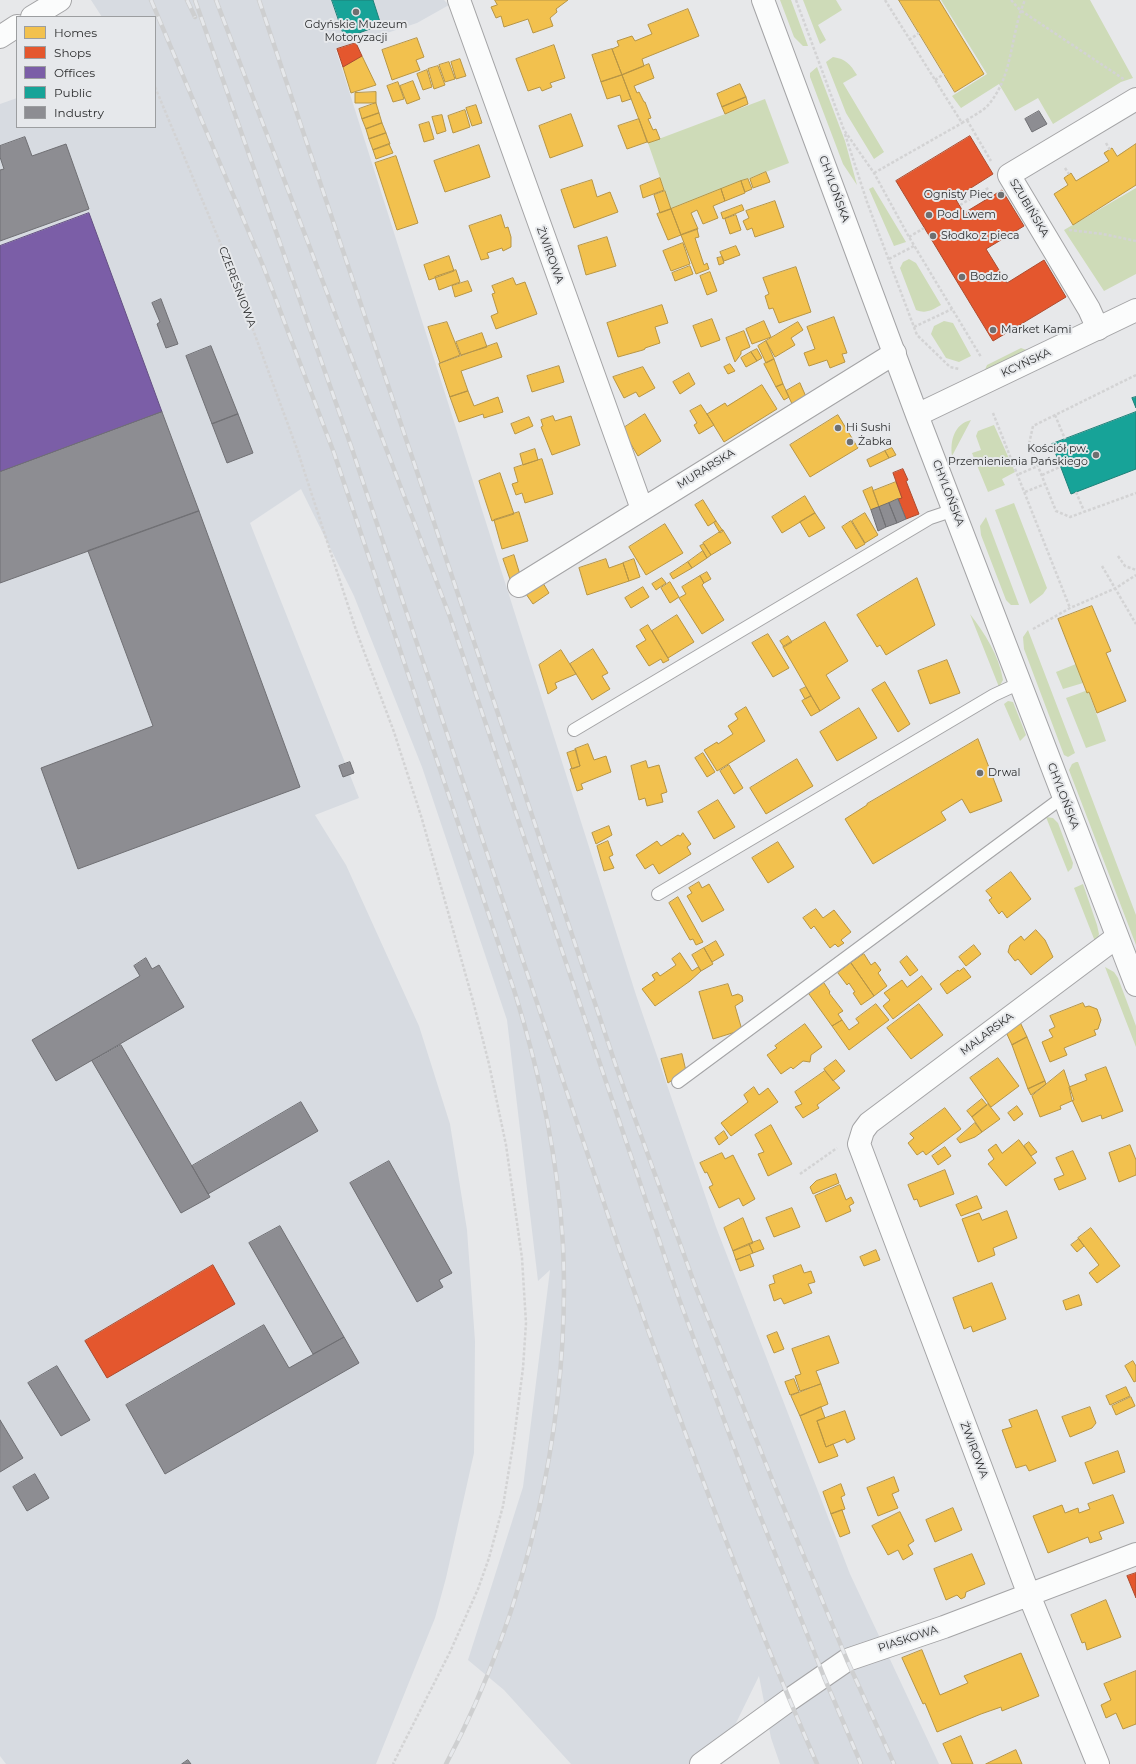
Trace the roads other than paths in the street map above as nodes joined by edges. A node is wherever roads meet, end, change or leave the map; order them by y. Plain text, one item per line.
1 (60, 0) edge
2 (459, 0) edge
3 (763, 0) edge
4 (34, 16) edge
5 (16, 27) edge
6 (0, 37) edge
7 (1133, 91) edge
8 (1136, 310) edge
9 (1098, 329) junction
10 (895, 353) junction
11 (917, 415) junction
12 (642, 509) junction
13 (954, 510) junction
14 (519, 586) dead end
15 (1020, 683) junction
16 (574, 730) dead end
17 (1063, 797) junction
18 (658, 894) dead end
19 (1117, 938) junction
20 (1136, 984) edge
21 (678, 1082) dead end
22 (864, 1131) joint
23 (1136, 1554) edge
24 (1029, 1594) junction
25 (711, 1761) edge
26 (1098, 1764) edge

1 - 4 street
2 - 12 street, ŻWIROWA
3 - 10 street, CHYLOŃSKA
5 - 6 street
7 - 9 street, SZUBIŃSKA
8 - 9 street, KCYŃSKA
9 - 11 street, KCYŃSKA
10 - 11 street, CHYLOŃSKA
10 - 12 street, MURARSKA
11 - 13 street, CHYLOŃSKA
12 - 14 street, MURARSKA
13 - 15 street, CHYLOŃSKA
13 - 16 lane
15 - 17 street, CHYLOŃSKA
15 - 18 lane
17 - 19 street, CHYLOŃSKA
17 - 21 lane
19 - 20 street, CHYLOŃSKA
19 - 22 street, MALARSKA
22 - 24 street, ŻWIROWA
23 - 24 street, PIASKOWA
24 - 25 street, PIASKOWA
24 - 26 street, ŻWIROWA

